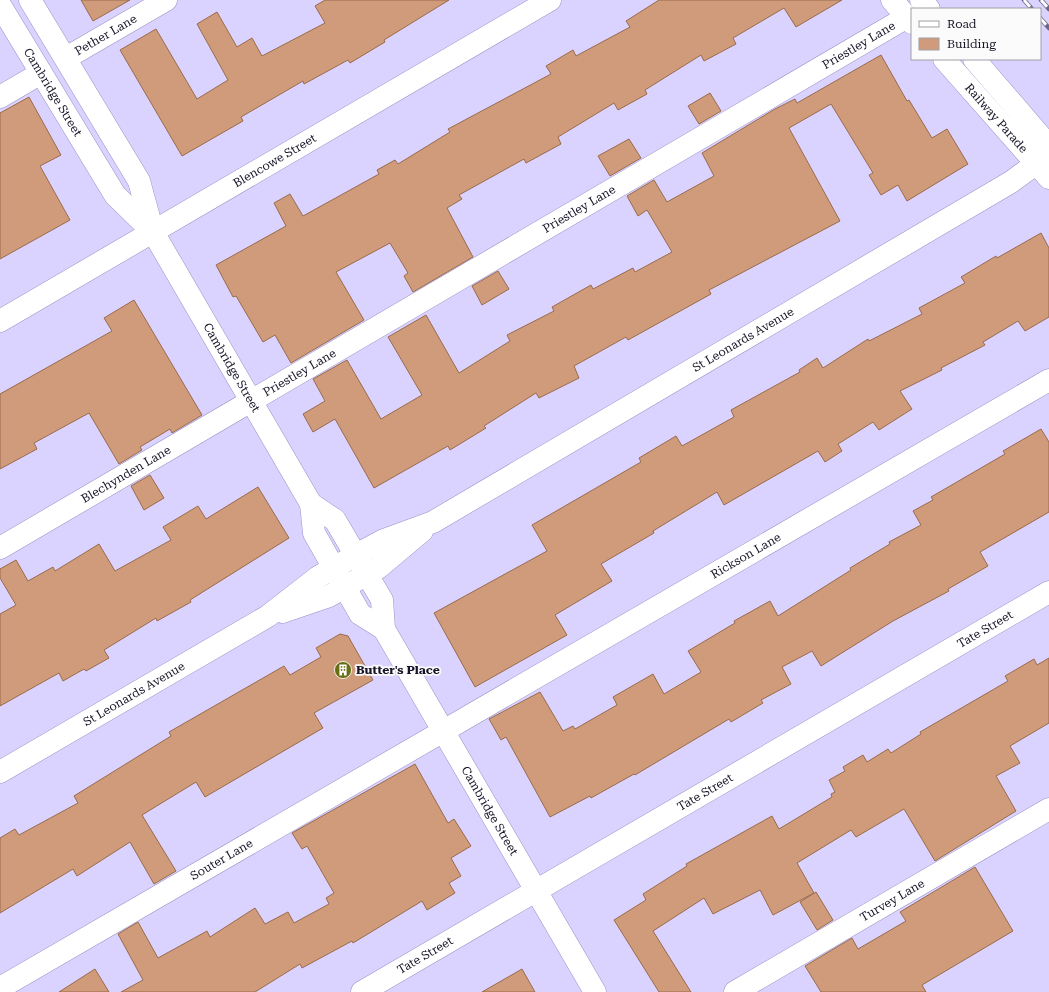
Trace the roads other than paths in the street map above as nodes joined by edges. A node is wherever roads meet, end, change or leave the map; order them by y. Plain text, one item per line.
1 (30, 0) edge
2 (166, 0) edge
3 (550, 0) edge
4 (892, 0) edge
5 (921, 0) edge
6 (0, 5) edge
7 (928, 8) edge
8 (910, 20) edge
9 (66, 58) junction
10 (945, 60) edge
11 (975, 60) edge
12 (41, 73) junction
13 (0, 97) edge
14 (1049, 146) edge
15 (1045, 165) edge
16 (153, 232) junction
17 (0, 321) edge
18 (1049, 380) edge
19 (252, 402) junction
20 (311, 504) junction
21 (434, 522) junction
22 (0, 548) edge
23 (356, 555) junction
24 (334, 568) junction
25 (367, 574) junction
26 (345, 588) junction
27 (1049, 592) edge
28 (268, 616) junction
29 (384, 629) junction
30 (443, 731) junction
31 (0, 772) edge
32 (1049, 809) edge
33 (536, 890) junction
34 (0, 988) edge
35 (362, 992) edge
36 (595, 992) edge
37 (735, 992) edge

1 - 9 street, Cambridge Street
2 - 9 street, Pether Lane
3 - 16 street, Blencowe Street
4 - 8 street
5 - 7 street
6 - 12 street, Cambridge Street
8 - 19 street, Priestley Lane
9 - 16 street, Cambridge Street
10 - 15 street, Railway Parade
11 - 14 street, Railway Parade
12 - 13 street
12 - 16 street, Cambridge Street
15 - 21 street, St Leonards Avenue
16 - 17 street, Blencowe Street
16 - 19 street, Cambridge Street
18 - 30 street, Rickson Lane
19 - 20 street, Cambridge Street
19 - 22 street, Blechynden Lane
20 - 23 street, Cambridge Street
20 - 24 street, Cambridge Street
21 - 23 street, St Leonards Avenue
21 - 25 street, St Leonards Avenue
23 - 24 street, St Leonards Avenue
23 - 25 street, Cambridge Street
24 - 26 street, Cambridge Street
24 - 28 street, St Leonards Avenue
25 - 26 street, St Leonards Avenue
25 - 29 street, Cambridge Street
26 - 28 street, St Leonards Avenue
26 - 29 street, Cambridge Street
27 - 33 street, Tate Street
28 - 31 street, St Leonards Avenue
29 - 30 street, Cambridge Street
30 - 33 street, Cambridge Street
30 - 34 street, Souter Lane
32 - 37 street, Turvey Lane
33 - 35 street, Tate Street
33 - 36 street, Cambridge Street

